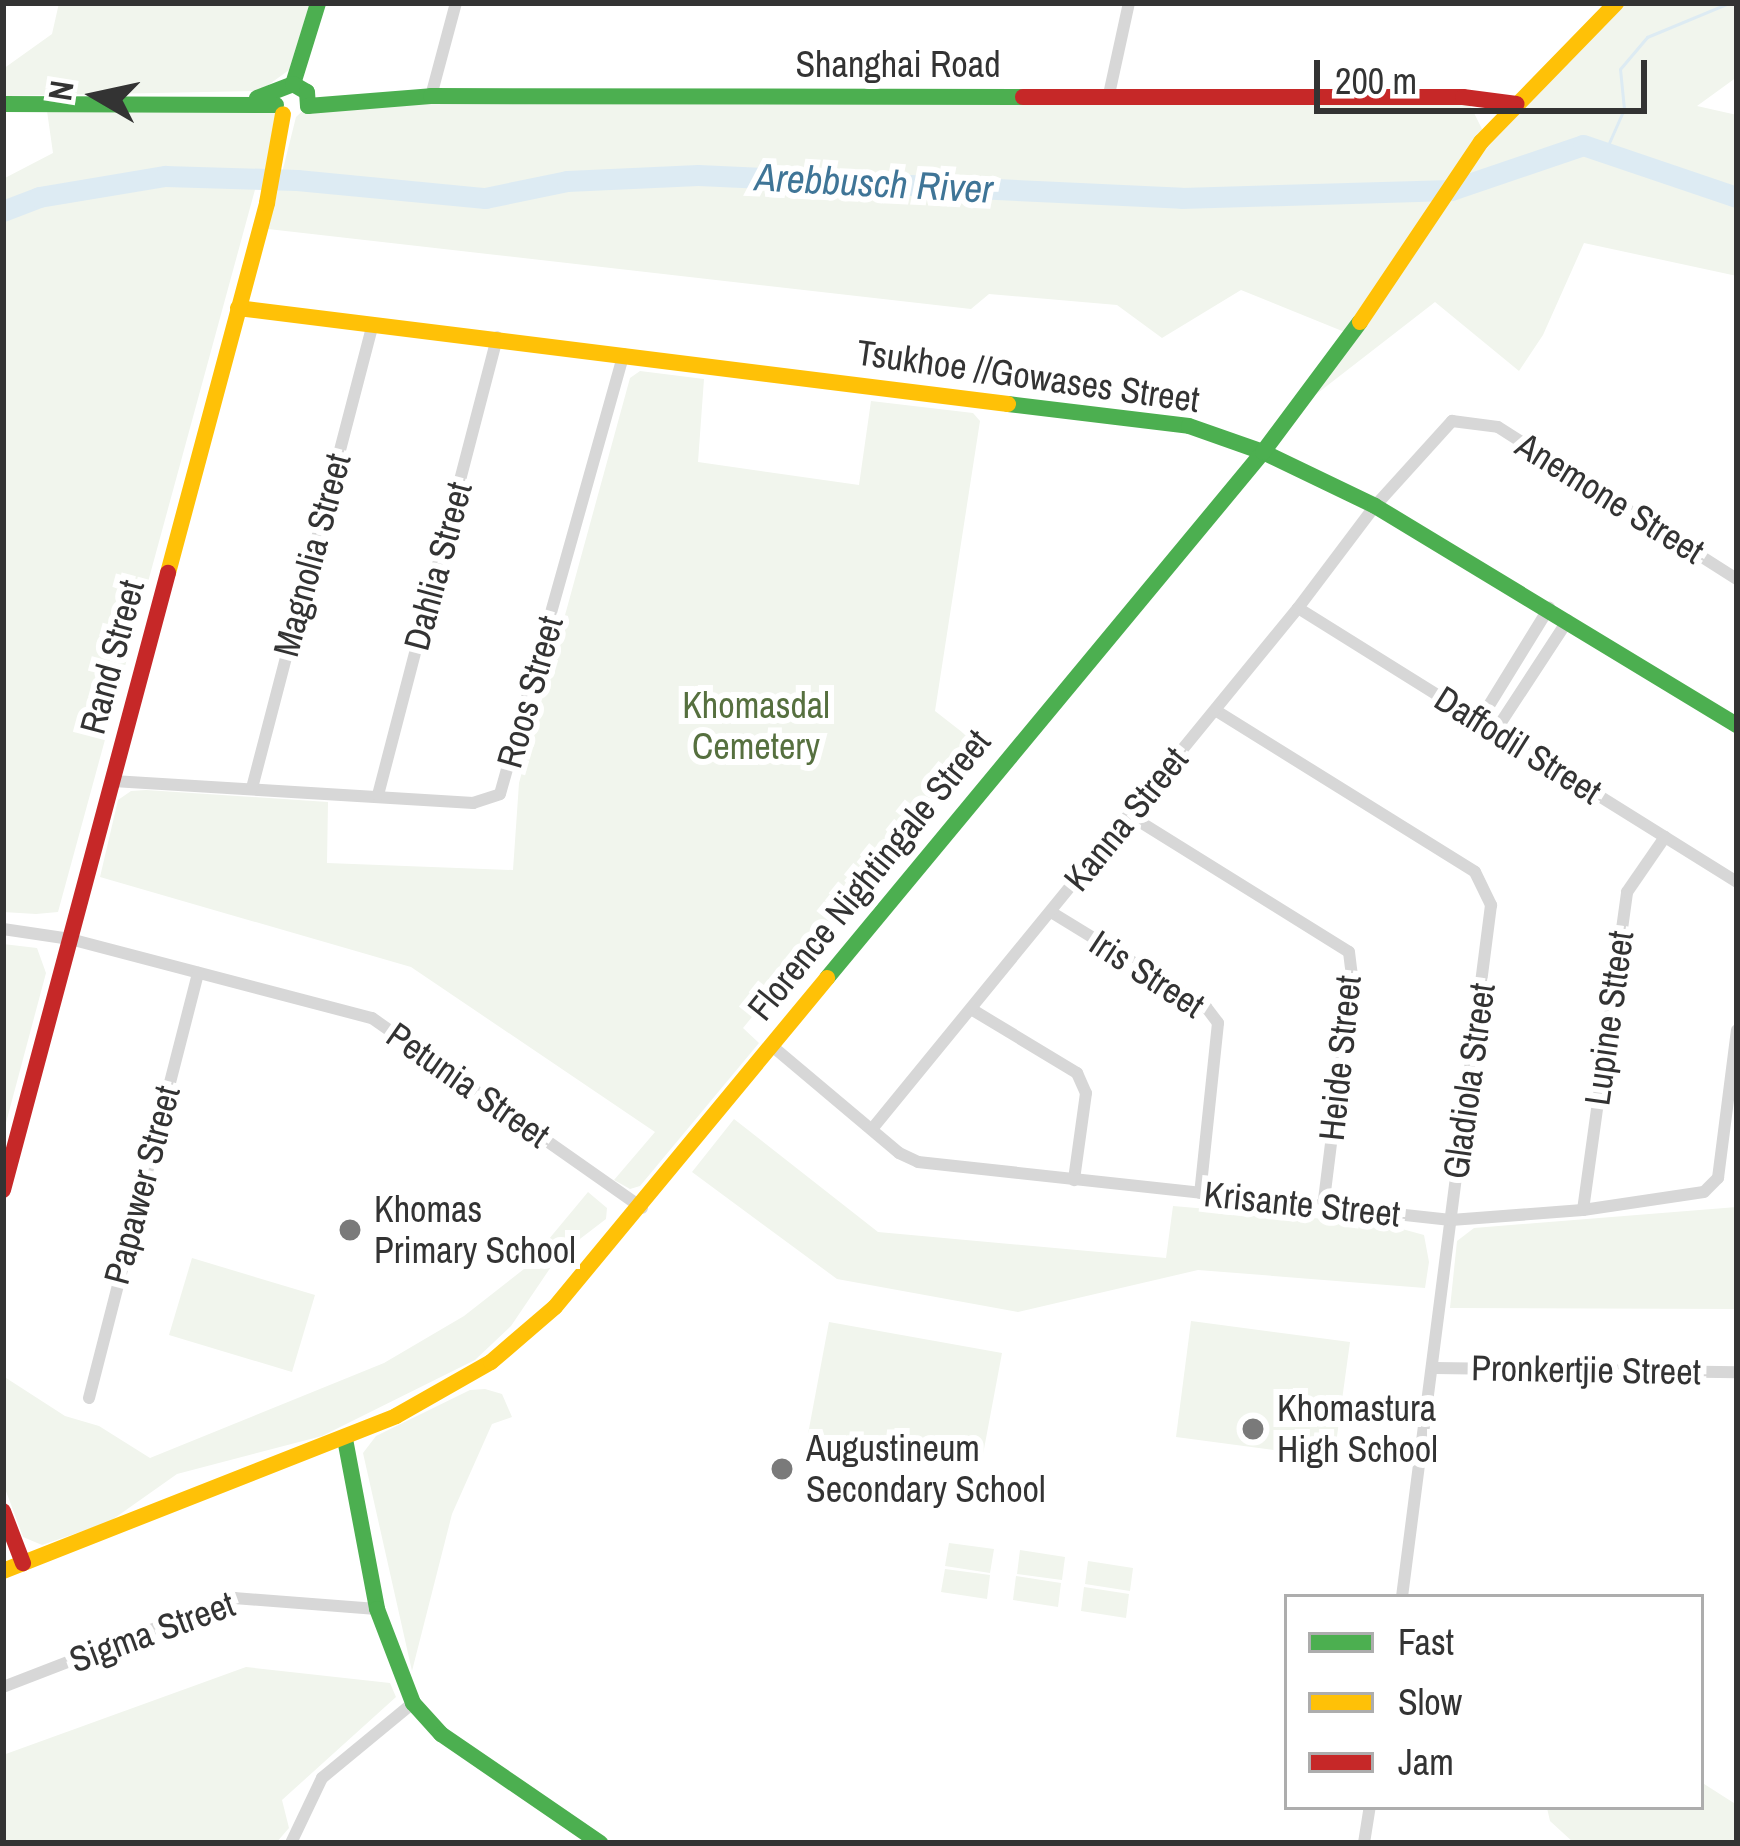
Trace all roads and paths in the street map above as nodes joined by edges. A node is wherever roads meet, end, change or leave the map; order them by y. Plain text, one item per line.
1 (318, 3) edge
2 (456, 3) edge
3 (1129, 3) edge
4 (1616, 3) edge
5 (431, 96) junction
6 (1108, 99) junction
7 (293, 100) junction
8 (1463, 101) junction
9 (3, 104) edge
10 (1514, 107) junction
11 (1481, 142) junction
12 (238, 308) junction
13 (373, 323) junction
14 (497, 337) junction
15 (624, 354) junction
16 (1263, 452) junction
17 (1375, 506) junction
18 (1737, 579) edge
19 (1298, 608) junction
20 (1549, 608) junction
21 (1568, 620) junction
22 (1215, 710) junction
23 (1480, 720) junction
24 (1737, 725) edge
25 (1496, 730) junction
26 (113, 781) junction
27 (252, 788) junction
28 (378, 795) junction
29 (1129, 815) junction
30 (1665, 837) junction
31 (1737, 882) edge
32 (1051, 912) junction
33 (3, 929) edge
34 (70, 939) junction
35 (198, 973) junction
36 (971, 1009) junction
37 (1737, 1031) edge
38 (772, 1046) junction
39 (872, 1129) junction
40 (1074, 1180) junction
41 (3, 1190) edge
42 (1200, 1193) junction
43 (1323, 1207) junction
44 (642, 1208) junction
45 (1583, 1210) junction
46 (1451, 1220) junction
47 (1435, 1368) junction
48 (1737, 1372) edge
49 (88, 1398) dead end
50 (345, 1438) junction
51 (3, 1511) edge
52 (22, 1563) junction
53 (3, 1571) edge
54 (1402, 1594) edge
55 (377, 1609) junction
56 (3, 1688) edge
57 (412, 1703) junction
58 (1370, 1810) edge
59 (594, 1841) edge
60 (292, 1843) edge
61 (1364, 1843) edge

1 - 7 street
2 - 5 street
3 - 6 street
4 - 10 street, Florence Nightingale Street
5 - 6 street, Shanghai Road
5 - 7 street, Shanghai Road
6 - 8 street, Shanghai Road
7 - 9 street, Shanghai Road
7 - 12 street, Rand Street
8 - 10 street, Shanghai Road
8 - 11 street
10 - 11 street, Florence Nightingale Street
11 - 16 street, Florence Nightingale Street
12 - 13 street, Tsukhoe //Gowases Street
12 - 26 street, Rand Street
13 - 14 street, Tsukhoe //Gowases Street
13 - 27 street, Magnolia Street
14 - 15 street, Tsukhoe //Gowases Street
14 - 28 street, Dahlia Street
15 - 16 street, Tsukhoe //Gowases Street
15 - 28 street, Roos Street
16 - 17 street, Tsukhoe //Gowases Street
16 - 38 street, Florence Nightingale Street
17 - 18 street, Anemone Street
17 - 19 street, Kanna Street
17 - 20 street, Tsukhoe //Gowases Street
19 - 22 street, Kanna Street
19 - 23 street, Daffodil Street
20 - 21 street, Tsukhoe //Gowases Street
20 - 23 street
21 - 24 street, Tsukhoe //Gowases Street
21 - 25 street
22 - 29 street, Kanna Street
22 - 46 street, Gladiola Street
23 - 25 street, Daffodil Street
25 - 30 street, Daffodil Street
26 - 27 street, Roos Street
26 - 34 street, Rand Street
27 - 28 street, Roos Street
29 - 32 street, Kanna Street
29 - 43 street, Heide Street
30 - 31 street, Daffodil Street
30 - 45 street, Lupine Stteet
32 - 36 street, Kanna Street
32 - 42 street, Iris Street
33 - 34 street, Petunia Street
34 - 35 street, Petunia Street
34 - 41 street, Rand Street
35 - 44 street, Petunia Street
35 - 49 street, Papawer Street
36 - 39 street, Kanna Street
36 - 40 street
37 - 45 street, Krisante Street
38 - 39 street, Krisante Street
38 - 44 street, Florence Nightingale Street
39 - 40 street, Krisante Street
40 - 42 street, Krisante Street
42 - 43 street, Krisante Street
43 - 46 street, Krisante Street
44 - 50 street, Florence Nightingale Street
45 - 46 street, Krisante Street
46 - 47 street, Gladiola Street
47 - 48 street, Pronkertjie Street
47 - 54 street, Gladiola Street
50 - 52 street, Florence Nightingale Street
50 - 55 street
51 - 52 street
52 - 53 street, Florence Nightingale Street
55 - 56 street, Sigma Street
55 - 57 street
57 - 59 street
57 - 60 street
58 - 61 street

